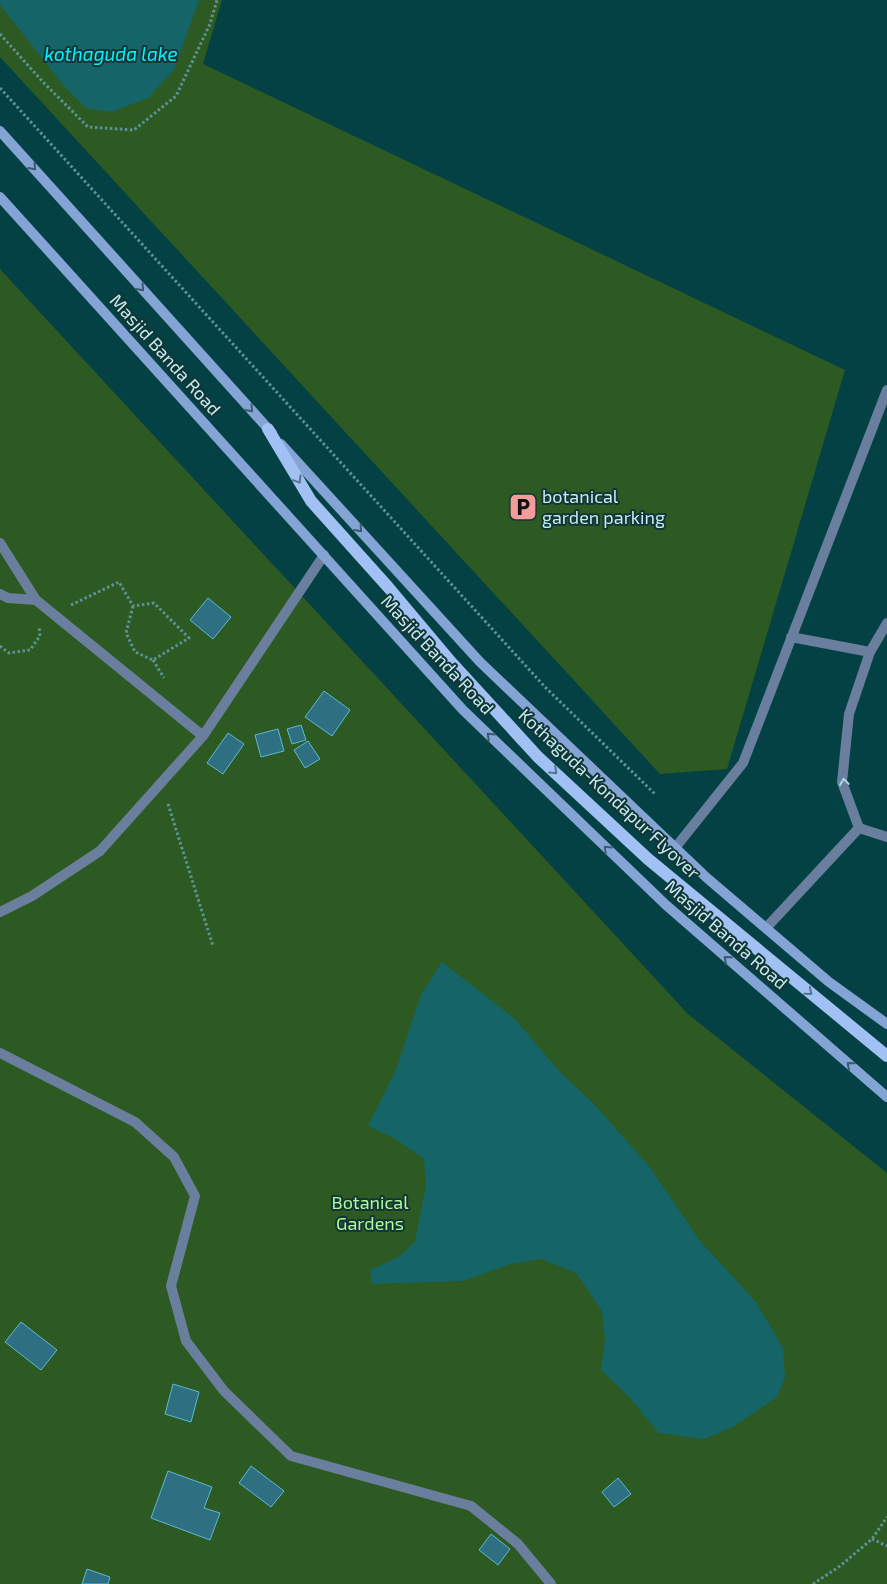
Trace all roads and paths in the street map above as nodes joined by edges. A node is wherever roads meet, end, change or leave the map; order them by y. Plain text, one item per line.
1 (218, 0) edge
2 (0, 34) edge
3 (0, 88) edge
4 (0, 131) edge
5 (0, 197) edge
6 (887, 390) edge
7 (268, 429) junction
8 (0, 543) edge
9 (324, 556) junction
10 (0, 594) edge
11 (36, 600) junction
12 (132, 606) junction
13 (53, 614) junction
14 (887, 623) edge
15 (791, 637) junction
16 (0, 646) edge
17 (870, 652) junction
18 (203, 736) junction
19 (161, 782) junction
20 (656, 794) dead end
21 (859, 828) junction
22 (887, 837) edge
23 (675, 848) junction
24 (0, 912) edge
25 (766, 928) junction
26 (213, 946) dead end
27 (887, 1024) edge
28 (0, 1053) edge
29 (887, 1056) edge
30 (887, 1097) edge
31 (887, 1517) edge
32 (872, 1539) junction
33 (887, 1546) edge
34 (551, 1584) edge
35 (813, 1584) edge

1 - 2 path
3 - 20 path
4 -> 7 main road, Masjid Banda Road
5 - 9 main road, Masjid Banda Road
6 - 15 street
7 -> 23 main road, Masjid Banda Road
7 -> 29 main road, Kothaguda-Kondapur Flyover
8 - 11 street
9 - 18 street
30 -> 9 main road, Masjid Banda Road
10 - 11 street
11 - 13 street
11 - 16 path
12 - 12 path
12 - 13 path
13 - 18 street
14 - 17 street
15 - 17 street
15 - 23 street
21 -> 17 street
18 - 19 street
19 - 24 street
19 - 26 path
21 - 22 street
21 - 25 street
23 - 25 main road, Masjid Banda Road
25 - 27 main road, Masjid Banda Road
28 - 34 street
31 - 32 path
32 - 33 path
32 - 35 path

